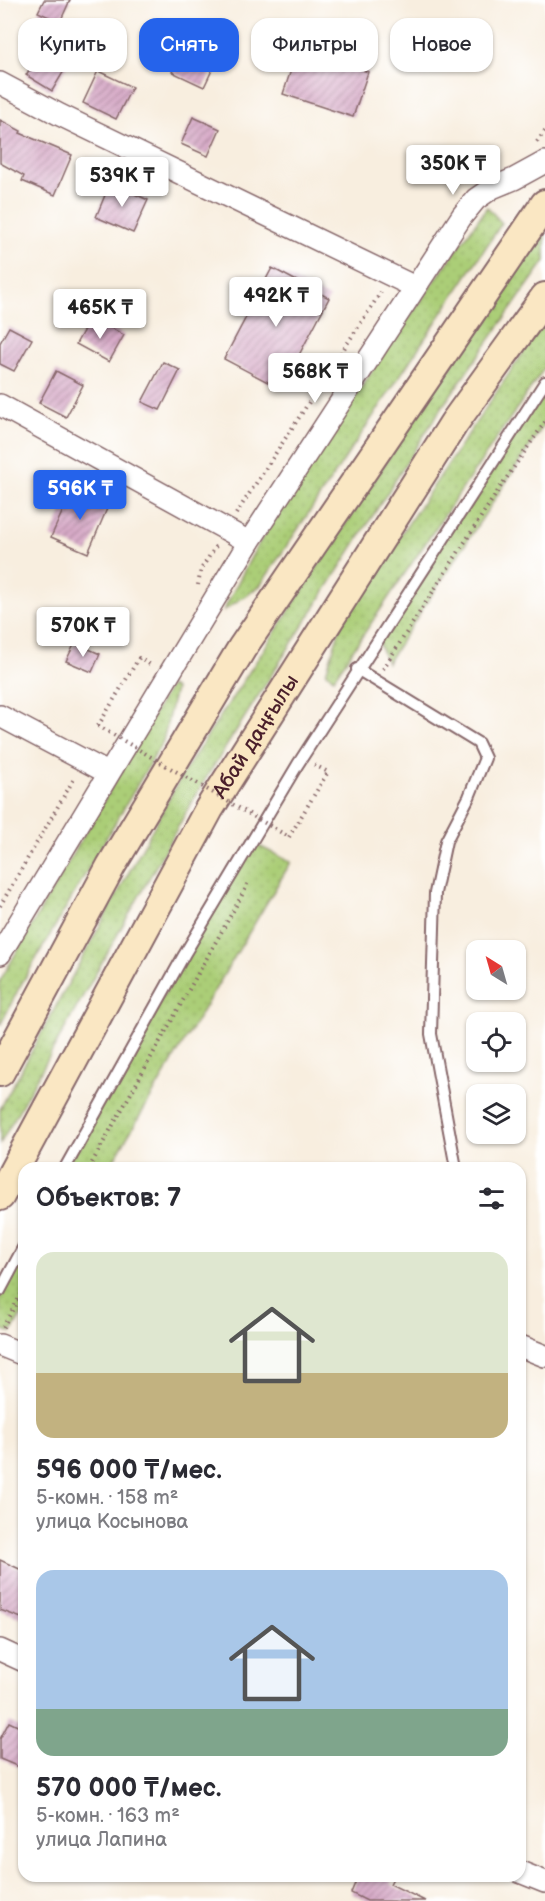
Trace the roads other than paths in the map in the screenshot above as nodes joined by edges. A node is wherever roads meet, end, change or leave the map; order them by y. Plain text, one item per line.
1 (0, 83) edge
2 (545, 162) edge
3 (545, 204) edge
4 (415, 287) junction
5 (545, 297) edge
6 (545, 382) edge
7 (0, 405) edge
8 (249, 542) junction
9 (357, 669) junction
10 (0, 716) edge
11 (108, 773) junction
12 (0, 954) edge
13 (0, 1072) edge
14 (18, 1162) edge
15 (68, 1162) edge
16 (455, 1162) edge
17 (18, 1163) edge
18 (0, 1196) edge
19 (18, 1257) edge
20 (0, 1291) edge
21 (0, 1345) edge
22 (526, 1348) edge
23 (18, 1352) edge
24 (545, 1356) edge
25 (0, 1650) edge
26 (18, 1658) edge
27 (526, 1874) edge
28 (545, 1882) edge

1 - 4 street
2 - 4 street
3 - 13 main road
4 - 8 street
5 - 14 main road, Абай даңғылы
6 - 9 lane
7 - 8 street
8 - 11 street
9 - 15 lane
9 - 16 lane
10 - 11 street
11 - 12 street
17 - 18 main road, Абай даңғылы
19 - 20 lane
21 - 23 street
22 - 24 street
25 - 26 street
27 - 28 street

